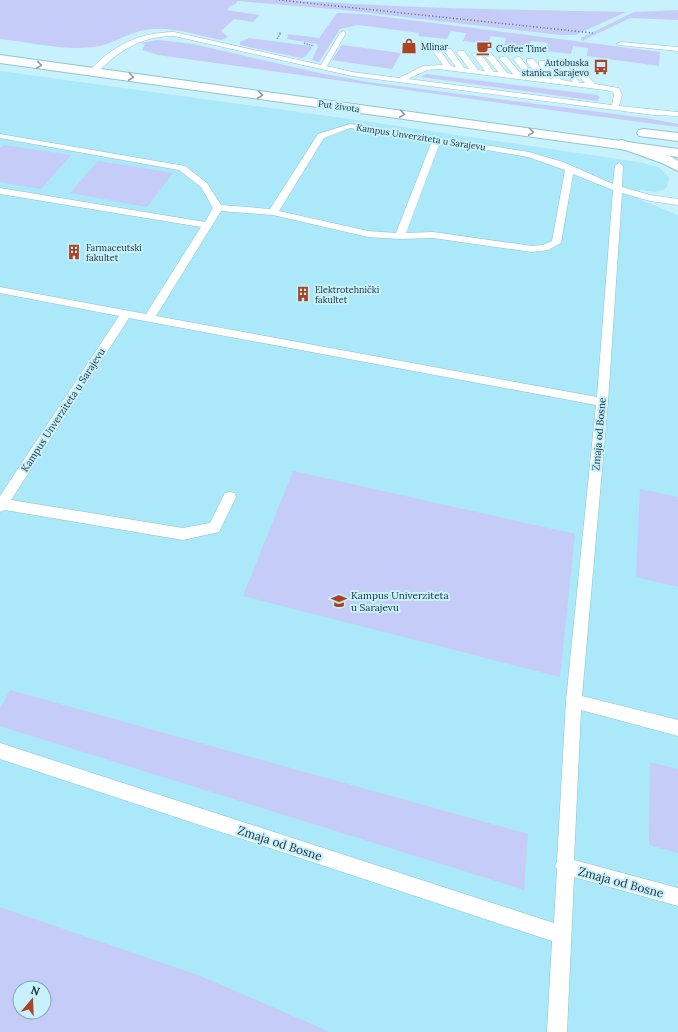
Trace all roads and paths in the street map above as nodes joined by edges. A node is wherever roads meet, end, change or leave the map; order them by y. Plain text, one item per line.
1 (344, 33) dead end
2 (621, 44) dead end
3 (435, 49) dead end
4 (678, 50) edge
5 (448, 51) dead end
6 (461, 53) dead end
7 (476, 54) dead end
8 (489, 56) dead end
9 (503, 58) dead end
10 (0, 59) edge
11 (89, 59) dead end
12 (517, 59) dead end
13 (104, 61) junction
14 (530, 61) dead end
15 (542, 62) dead end
16 (552, 64) dead end
17 (561, 64) dead end
18 (147, 66) dead end
19 (573, 66) dead end
20 (322, 67) junction
21 (448, 68) junction
22 (586, 68) dead end
23 (462, 70) junction
24 (475, 71) junction
25 (92, 72) junction
26 (491, 73) junction
27 (504, 75) junction
28 (519, 77) junction
29 (533, 79) junction
30 (400, 80) junction
31 (546, 80) junction
32 (559, 82) junction
33 (569, 83) junction
34 (579, 84) junction
35 (592, 86) junction
36 (605, 88) junction
37 (615, 108) junction
38 (654, 113) junction
39 (678, 114) edge
40 (678, 118) edge
41 (634, 131) dead end
42 (0, 136) edge
43 (678, 137) edge
44 (437, 139) junction
45 (622, 144) junction
46 (678, 153) edge
47 (619, 166) dead end
48 (678, 167) edge
49 (570, 169) junction
50 (616, 189) junction
51 (0, 191) edge
52 (678, 202) edge
53 (218, 208) junction
54 (273, 212) junction
55 (206, 225) junction
56 (400, 236) junction
57 (0, 290) edge
58 (126, 314) junction
59 (149, 318) junction
60 (602, 402) junction
61 (230, 497) dead end
62 (1, 505) edge
63 (574, 701) junction
64 (678, 728) edge
65 (0, 751) edge
66 (564, 866) junction
67 (678, 897) edge
68 (561, 935) junction
69 (557, 1032) edge

1 - 20 lane
2 - 4 lane
3 - 21 lane
5 - 23 lane
6 - 24 lane
7 - 26 lane
8 - 27 lane
9 - 28 lane
10 -> 25 street, Put života
11 - 13 street
12 - 29 lane
13 - 18 street
13 - 20 lane
13 - 25 lane
14 - 31 lane
15 - 32 lane
16 - 33 lane
17 - 34 lane
19 - 35 lane
20 - 30 lane
21 - 23 lane
21 - 30 lane
22 - 36 lane
23 - 24 lane
24 - 26 lane
25 -> 45 street, Put života
26 - 27 lane
27 - 28 lane
28 - 29 lane
29 - 31 lane
30 - 37 lane
31 - 32 lane
32 - 33 lane
33 - 34 lane
34 - 35 lane
35 - 36 lane
36 - 37 lane
37 - 38 lane
38 - 39 lane
38 - 40 lane
41 - 43 street
42 - 53 lane
44 - 49 lane, Kampus Unverziteta u Sarajevu
44 - 54 lane, Kampus Unverziteta u Sarajevu
44 - 56 lane
45 - 46 street, Put života
45 - 48 street
47 - 50 lane, Zmaja od Bosne
49 - 50 lane, Kampus Unverziteta u Sarajevu
49 - 56 lane
50 - 52 lane, Kampus Unverziteta u Sarajevu
50 - 60 lane, Zmaja od Bosne
51 - 55 lane
53 - 54 lane
53 - 55 lane
54 - 56 lane
55 - 59 lane
57 - 58 lane
58 - 59 lane
58 - 62 lane, Kampus Unverziteta u Sarajevu
59 - 60 lane
60 - 63 lane, Zmaja od Bosne
61 - 62 lane
63 - 64 lane
63 - 66 lane, Zmaja od Bosne
65 - 68 lane, Zmaja od Bosne
66 - 67 lane, Zmaja od Bosne
66 - 68 lane, Zmaja od Bosne
68 - 69 lane, Zmaja od Bosne

